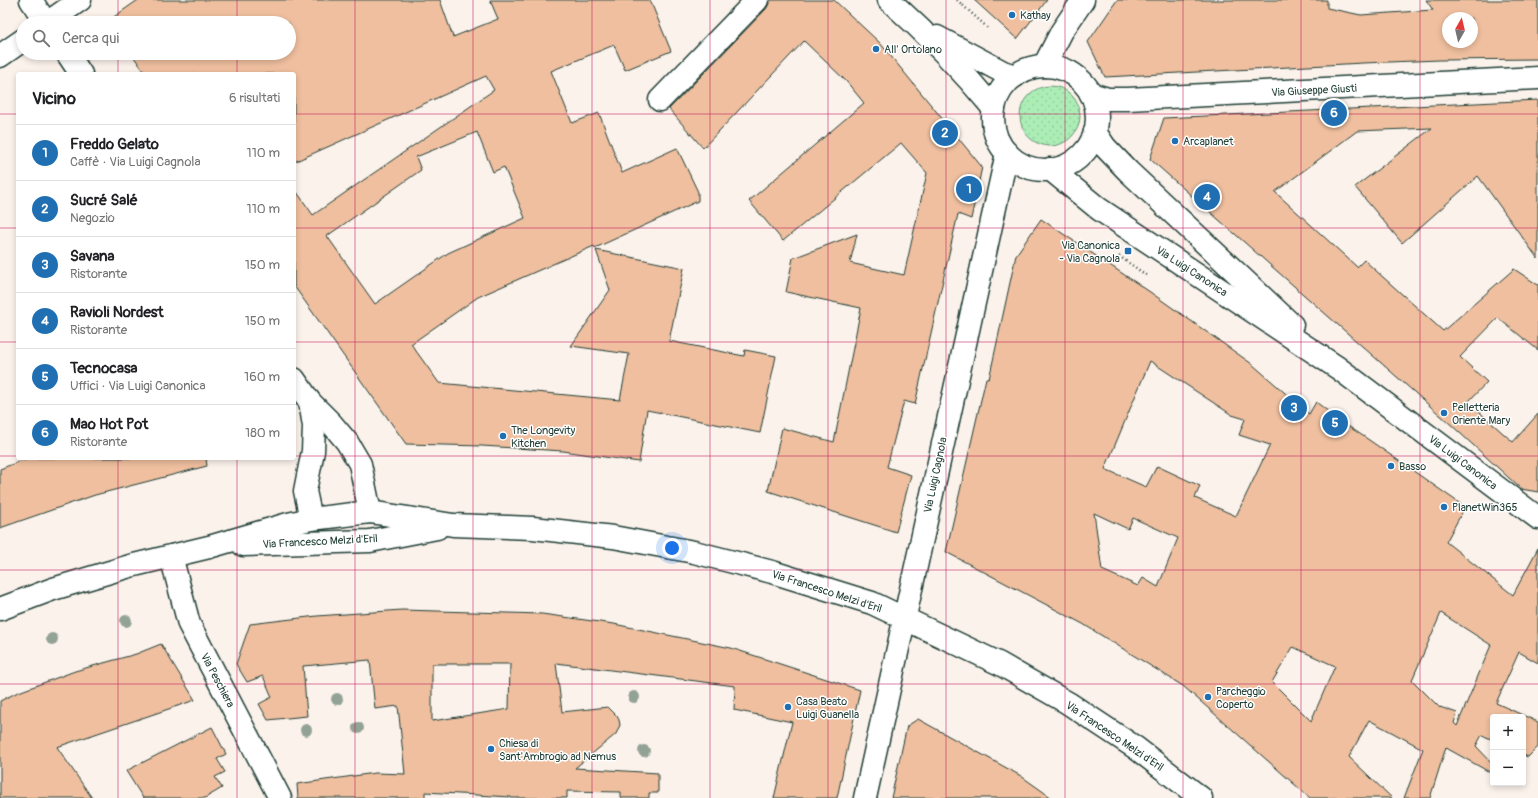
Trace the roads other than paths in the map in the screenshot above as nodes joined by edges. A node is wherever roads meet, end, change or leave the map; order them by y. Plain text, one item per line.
1 (31, 0) edge
2 (80, 0) edge
3 (757, 0) edge
4 (889, 0) edge
5 (1083, 0) edge
6 (41, 16) edge
7 (56, 16) edge
8 (919, 27) junction
9 (16, 45) edge
10 (0, 56) edge
11 (72, 60) edge
12 (1044, 66) junction
13 (80, 72) edge
14 (1015, 76) junction
15 (1538, 78) edge
16 (1091, 94) junction
17 (660, 100) dead end
18 (994, 109) junction
19 (1095, 132) junction
20 (1007, 152) junction
21 (1050, 169) junction
22 (1338, 368) junction
23 (296, 382) edge
24 (310, 402) junction
25 (1523, 499) edge
26 (370, 512) junction
27 (1538, 518) edge
28 (310, 519) junction
29 (453, 524) junction
30 (370, 541) junction
31 (315, 544) junction
32 (209, 547) junction
33 (171, 556) junction
34 (0, 609) edge
35 (903, 618) junction
36 (280, 798) edge
37 (865, 798) edge
38 (1201, 798) edge

1 - 6 street
2 - 7 street
3 - 17 street
4 - 8 street
5 - 12 street
8 - 14 street
8 - 18 street
9 - 10 street
11 - 13 street
12 - 14 street
12 - 16 street
14 - 18 street
15 - 16 street, Via Giuseppe Giusti
16 - 19 street
18 - 20 street
19 - 21 street
19 - 22 street, Via Luigi Canonica
20 - 21 street
20 - 35 street, Via Luigi Cagnola
21 - 22 street, Via Luigi Canonica
22 - 25 street, Via Luigi Canonica
23 - 24 street
24 - 26 street
24 - 28 street
25 - 27 street, Via Luigi Canonica
26 - 28 street, Via Francesco Melzi d'Eril
26 - 29 street, Via Francesco Melzi d'Eril
26 - 30 street
28 - 31 street
28 - 32 street, Via Francesco Melzi d'Eril
29 - 30 street, Via Francesco Melzi d'Eril
29 - 35 street, Via Francesco Melzi d'Eril
30 - 31 street, Via Francesco Melzi d'Eril
31 - 32 street, Via Francesco Melzi d'Eril
32 - 33 street, Via Francesco Melzi d'Eril
33 - 34 street, Via Francesco Melzi d'Eril
33 - 36 street, Via Peschiera
35 - 37 street, Via Luigi Cagnola
35 - 38 street, Via Francesco Melzi d'Eril

